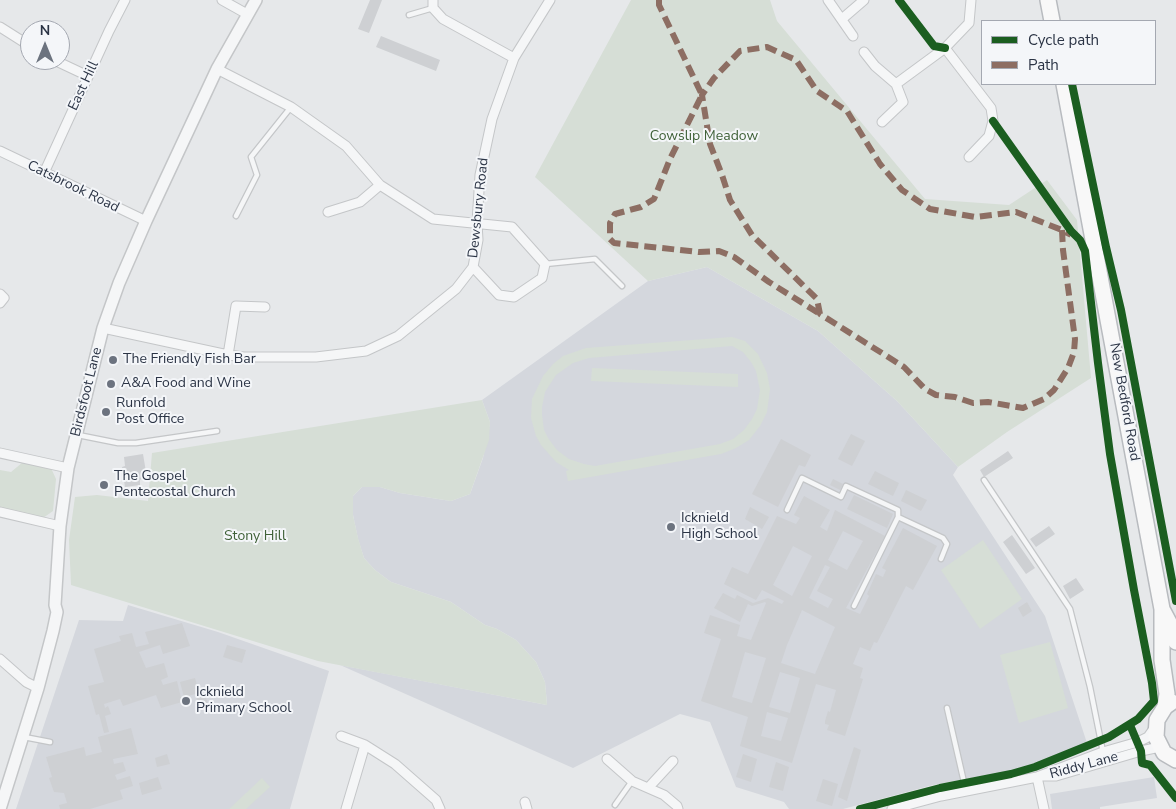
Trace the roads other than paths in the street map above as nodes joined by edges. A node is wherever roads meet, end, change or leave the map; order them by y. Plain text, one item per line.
1 (125, 0) edge
2 (222, 0) edge
3 (256, 0) edge
4 (550, 0) edge
5 (828, 0) edge
6 (864, 0) edge
7 (971, 0) edge
8 (1048, 0) edge
9 (433, 4) edge
10 (247, 14) junction
11 (410, 15) dead end
12 (842, 19) junction
13 (1052, 20) edge
14 (0, 27) edge
15 (853, 36) dead end
16 (20, 40) edge
17 (945, 48) junction
18 (864, 52) dead end
19 (514, 58) junction
20 (70, 68) edge
21 (217, 69) junction
22 (88, 76) junction
23 (896, 84) junction
24 (1064, 85) edge
25 (291, 107) junction
26 (882, 122) dead end
27 (0, 152) edge
28 (969, 157) dead end
29 (44, 173) junction
30 (380, 185) junction
31 (328, 212) dead end
32 (236, 216) dead end
33 (146, 221) junction
34 (478, 223) junction
35 (546, 264) junction
36 (473, 267) junction
37 (622, 286) dead end
38 (0, 294) edge
39 (0, 303) edge
40 (265, 307) dead end
41 (103, 328) junction
42 (228, 355) junction
43 (217, 431) dead end
44 (76, 434) junction
45 (0, 453) edge
46 (68, 468) junction
47 (984, 480) dead end
48 (787, 510) dead end
49 (0, 512) edge
50 (898, 517) junction
51 (60, 526) junction
52 (941, 559) dead end
53 (854, 606) dead end
54 (1162, 610) junction
55 (1176, 642) edge
56 (0, 659) edge
57 (38, 688) junction
58 (1171, 704) edge
59 (947, 708) dead end
60 (1155, 727) junction
61 (341, 736) dead end
62 (23, 737) junction
63 (50, 742) dead end
64 (365, 745) junction
65 (1103, 752) junction
66 (1170, 757) edge
67 (607, 759) dead end
68 (672, 761) dead end
69 (1037, 777) junction
70 (632, 781) junction
71 (649, 788) junction
72 (966, 791) junction
73 (614, 805) dead end
74 (0, 809) edge
75 (346, 809) edge
76 (440, 809) edge
77 (678, 809) edge
78 (892, 809) edge
79 (1044, 809) edge

1 - 22 street, East Hill
2 - 10 street
3 - 10 street, Birdsfoot Lane
4 - 19 street, Dewsbury Road
5 - 12 street
6 - 12 street
7 - 17 street
8 - 13 highway
9 - 11 lane
9 - 19 street
10 - 21 street, Birdsfoot Lane
12 - 15 street
14 - 16 street
17 - 23 street
17 - 28 street
18 - 23 street
19 - 34 street, Dewsbury Road
20 - 22 street
21 - 25 street
21 - 33 street, Birdsfoot Lane
22 - 29 street, East Hill
23 - 26 street
24 - 54 highway, New Bedford Road
25 - 30 street
25 - 32 lane
27 - 29 street, Catsbrook Road
29 - 33 street, Catsbrook Road
30 - 31 street
30 - 34 street
33 - 41 street, Birdsfoot Lane
34 - 35 street
34 - 36 street, Dewsbury Road
35 - 36 street
35 - 37 lane
36 - 42 street, Dewsbury Road
38 - 39 street
40 - 42 street
41 - 42 street, Dewsbury Road
41 - 44 street, Birdsfoot Lane
43 - 44 lane
44 - 46 street, Birdsfoot Lane
45 - 46 street
46 - 51 street, Birdsfoot Lane
47 - 65 lane
48 - 50 lane
49 - 51 street
50 - 52 lane
50 - 53 lane
51 - 57 street, Birdsfoot Lane
54 - 55 highway, New Bedford Road
54 - 58 highway, New Bedford Road
56 - 57 street
57 - 62 street, Birdsfoot Lane
58 - 60 highway
59 - 72 lane
60 - 65 street, Riddy Lane
60 - 66 highway
61 - 64 street
62 - 63 lane
62 - 74 street, Birdsfoot Lane
64 - 75 street
64 - 76 street
65 - 69 street, Riddy Lane
66 - 69 street, Riddy Lane
67 - 70 street
68 - 71 street
69 - 72 street, Riddy Lane
69 - 79 street
70 - 71 street
70 - 73 lane
71 - 77 street
72 - 78 street, Riddy Lane

